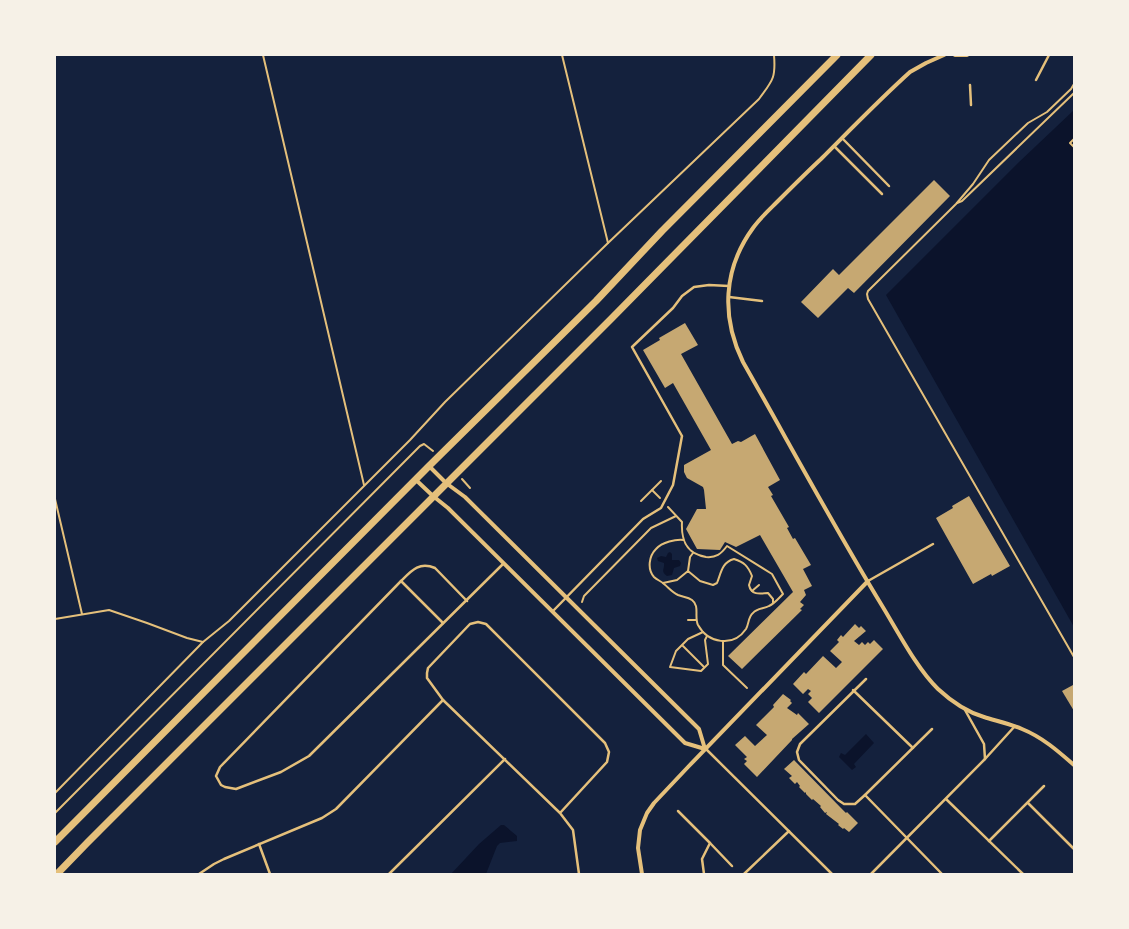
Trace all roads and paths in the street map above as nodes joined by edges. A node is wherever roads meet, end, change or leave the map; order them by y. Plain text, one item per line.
1 (263, 55) edge
2 (562, 55) edge
3 (774, 55) edge
4 (837, 55) edge
5 (871, 55) edge
6 (944, 55) edge
7 (955, 55) edge
8 (967, 55) edge
9 (1049, 55) edge
10 (1036, 80) dead end
11 (1074, 84) edge
12 (970, 85) dead end
13 (1074, 93) edge
14 (970, 105) dead end
15 (842, 138) junction
16 (1074, 139) edge
17 (833, 146) junction
18 (1074, 147) edge
19 (889, 186) dead end
20 (882, 194) dead end
21 (956, 204) junction
22 (608, 243) junction
23 (729, 286) junction
24 (728, 297) junction
25 (762, 301) dead end
26 (429, 448) dead end
27 (429, 466) junction
28 (416, 480) junction
29 (661, 481) dead end
30 (446, 483) junction
31 (364, 485) junction
32 (652, 490) junction
33 (433, 496) junction
34 (55, 499) edge
35 (641, 501) dead end
36 (664, 502) junction
37 (676, 516) junction
38 (684, 540) junction
39 (933, 544) dead end
40 (693, 553) junction
41 (504, 563) junction
42 (688, 571) junction
43 (401, 581) junction
44 (868, 581) junction
45 (663, 583) junction
46 (759, 585) dead end
47 (752, 591) junction
48 (566, 597) junction
49 (467, 600) junction
50 (582, 602) dead end
51 (774, 603) junction
52 (553, 612) junction
53 (82, 614) junction
54 (55, 619) edge
55 (688, 620) dead end
56 (696, 620) junction
57 (443, 623) junction
58 (703, 632) junction
59 (707, 636) junction
60 (203, 642) junction
61 (722, 642) junction
62 (682, 646) junction
63 (1074, 657) edge
64 (704, 667) junction
65 (866, 679) dead end
66 (747, 688) dead end
67 (854, 690) junction
68 (443, 700) junction
69 (964, 709) junction
70 (1015, 726) junction
71 (932, 729) dead end
72 (913, 748) junction
73 (705, 749) junction
74 (505, 759) junction
75 (985, 759) junction
76 (1074, 765) edge
77 (1044, 786) dead end
78 (55, 793) edge
79 (865, 795) junction
80 (946, 799) junction
81 (1027, 802) junction
82 (678, 811) dead end
83 (55, 813) edge
84 (560, 814) junction
85 (789, 831) junction
86 (906, 838) junction
87 (989, 841) junction
88 (55, 842) edge
89 (710, 843) junction
90 (260, 844) junction
91 (1074, 849) edge
92 (732, 866) dead end
93 (57, 874) edge
94 (199, 874) edge
95 (270, 874) edge
96 (389, 874) edge
97 (579, 874) edge
98 (642, 874) edge
99 (704, 874) edge
100 (744, 874) edge
101 (832, 874) edge
102 (871, 874) edge
103 (942, 874) edge
104 (1023, 874) edge

1 - 31 path
2 - 22 path
3 - 22 path
4 - 27 main road
5 - 30 main road
6 - 15 street
7 - 8 street
9 - 10 lane
11 - 21 path
12 - 14 lane
13 - 21 path
15 - 17 street
15 - 19 lane
16 - 18 path
17 - 20 lane
17 - 23 street
21 - 63 path
22 - 31 path
23 - 24 street
23 - 36 lane
24 - 25 lane
24 - 44 street
26 - 83 path
27 - 28 main road
27 - 30 street
28 - 33 street
28 - 88 main road
29 - 32 path
30 - 33 main road
30 - 48 street
31 - 60 path
32 - 35 path
32 - 36 path
33 - 41 street
33 - 93 main road
34 - 53 path
36 - 37 path
36 - 48 lane
37 - 38 path
37 - 50 path
38 - 40 path
38 - 45 path
39 - 44 lane
40 - 42 path
40 - 51 path
41 - 49 lane
41 - 52 street
42 - 45 path
42 - 47 path
43 - 49 lane
43 - 57 lane
43 - 57 lane
44 - 69 street
44 - 73 street
45 - 56 path
46 - 47 path
47 - 51 path
48 - 52 lane
48 - 73 street
49 - 57 lane
51 - 61 path
52 - 73 street
53 - 54 path
53 - 60 path
55 - 56 path
56 - 58 path
58 - 59 path
58 - 62 path
59 - 61 path
59 - 64 path
60 - 78 path
61 - 66 path
62 - 64 path
62 - 64 path
65 - 67 lane
67 - 72 lane
67 - 79 lane
68 - 74 lane
68 - 84 lane
68 - 90 lane
69 - 70 street
69 - 75 lane
70 - 75 lane
70 - 76 street
71 - 72 lane
72 - 79 lane
73 - 85 lane
73 - 98 street
74 - 84 lane
74 - 96 lane
75 - 80 lane
77 - 81 lane
79 - 86 lane
80 - 86 lane
80 - 87 lane
81 - 87 lane
81 - 91 lane
82 - 89 lane
84 - 97 lane
85 - 100 lane
85 - 101 lane
86 - 102 lane
86 - 103 lane
87 - 104 lane
89 - 92 lane
89 - 99 lane
90 - 94 lane
90 - 95 lane

